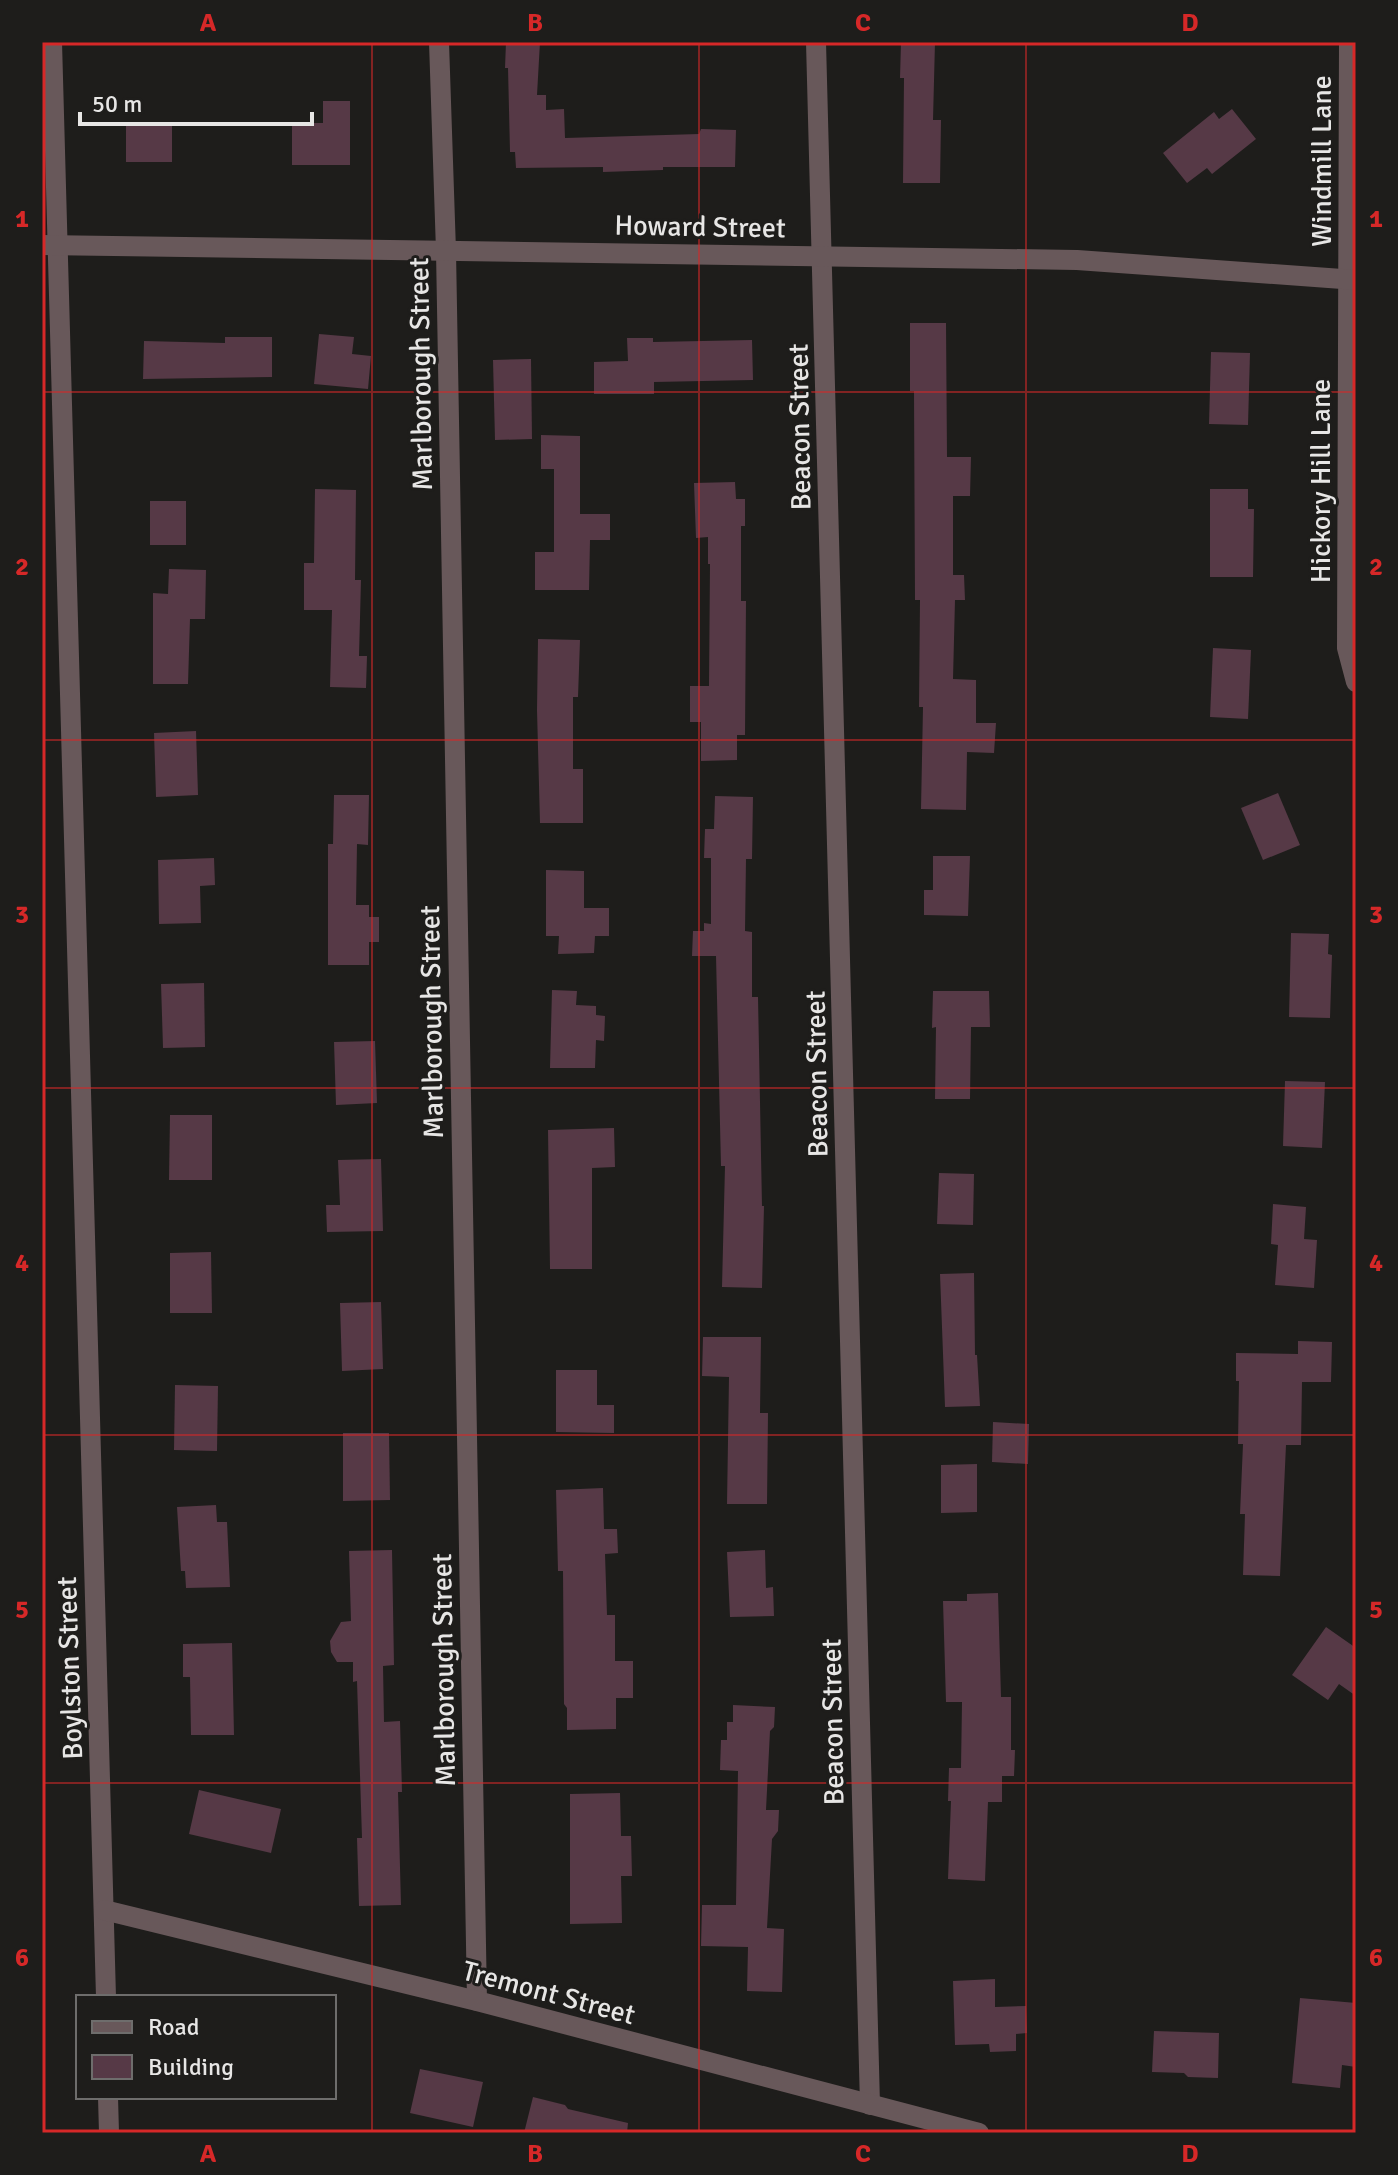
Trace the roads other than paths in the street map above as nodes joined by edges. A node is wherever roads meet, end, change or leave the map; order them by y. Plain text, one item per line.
1 (52, 42) edge
2 (439, 42) edge
3 (816, 42) edge
4 (1349, 42) edge
5 (50, 245) edge
6 (446, 251) junction
7 (822, 256) junction
8 (1352, 280) edge
9 (1356, 682) edge
10 (104, 1910) junction
11 (106, 1995) edge
12 (477, 2001) junction
13 (108, 2099) edge
14 (870, 2105) junction
15 (109, 2133) edge
16 (979, 2133) edge

1 - 5 street, Boylston Street
2 - 6 street, Marlborough Street
3 - 7 street, Beacon Street
4 - 8 street, Windmill Lane
5 - 6 street, Howard Street
5 - 10 street, Boylston Street
6 - 7 street, Howard Street
6 - 12 street, Marlborough Street
7 - 8 street, Howard Street
7 - 14 street, Beacon Street
8 - 9 street, Hickory Hill Lane
10 - 11 street, Boylston Street
10 - 12 street, Tremont Street
12 - 14 street, Tremont Street
13 - 15 street
14 - 16 street, Tremont Street

